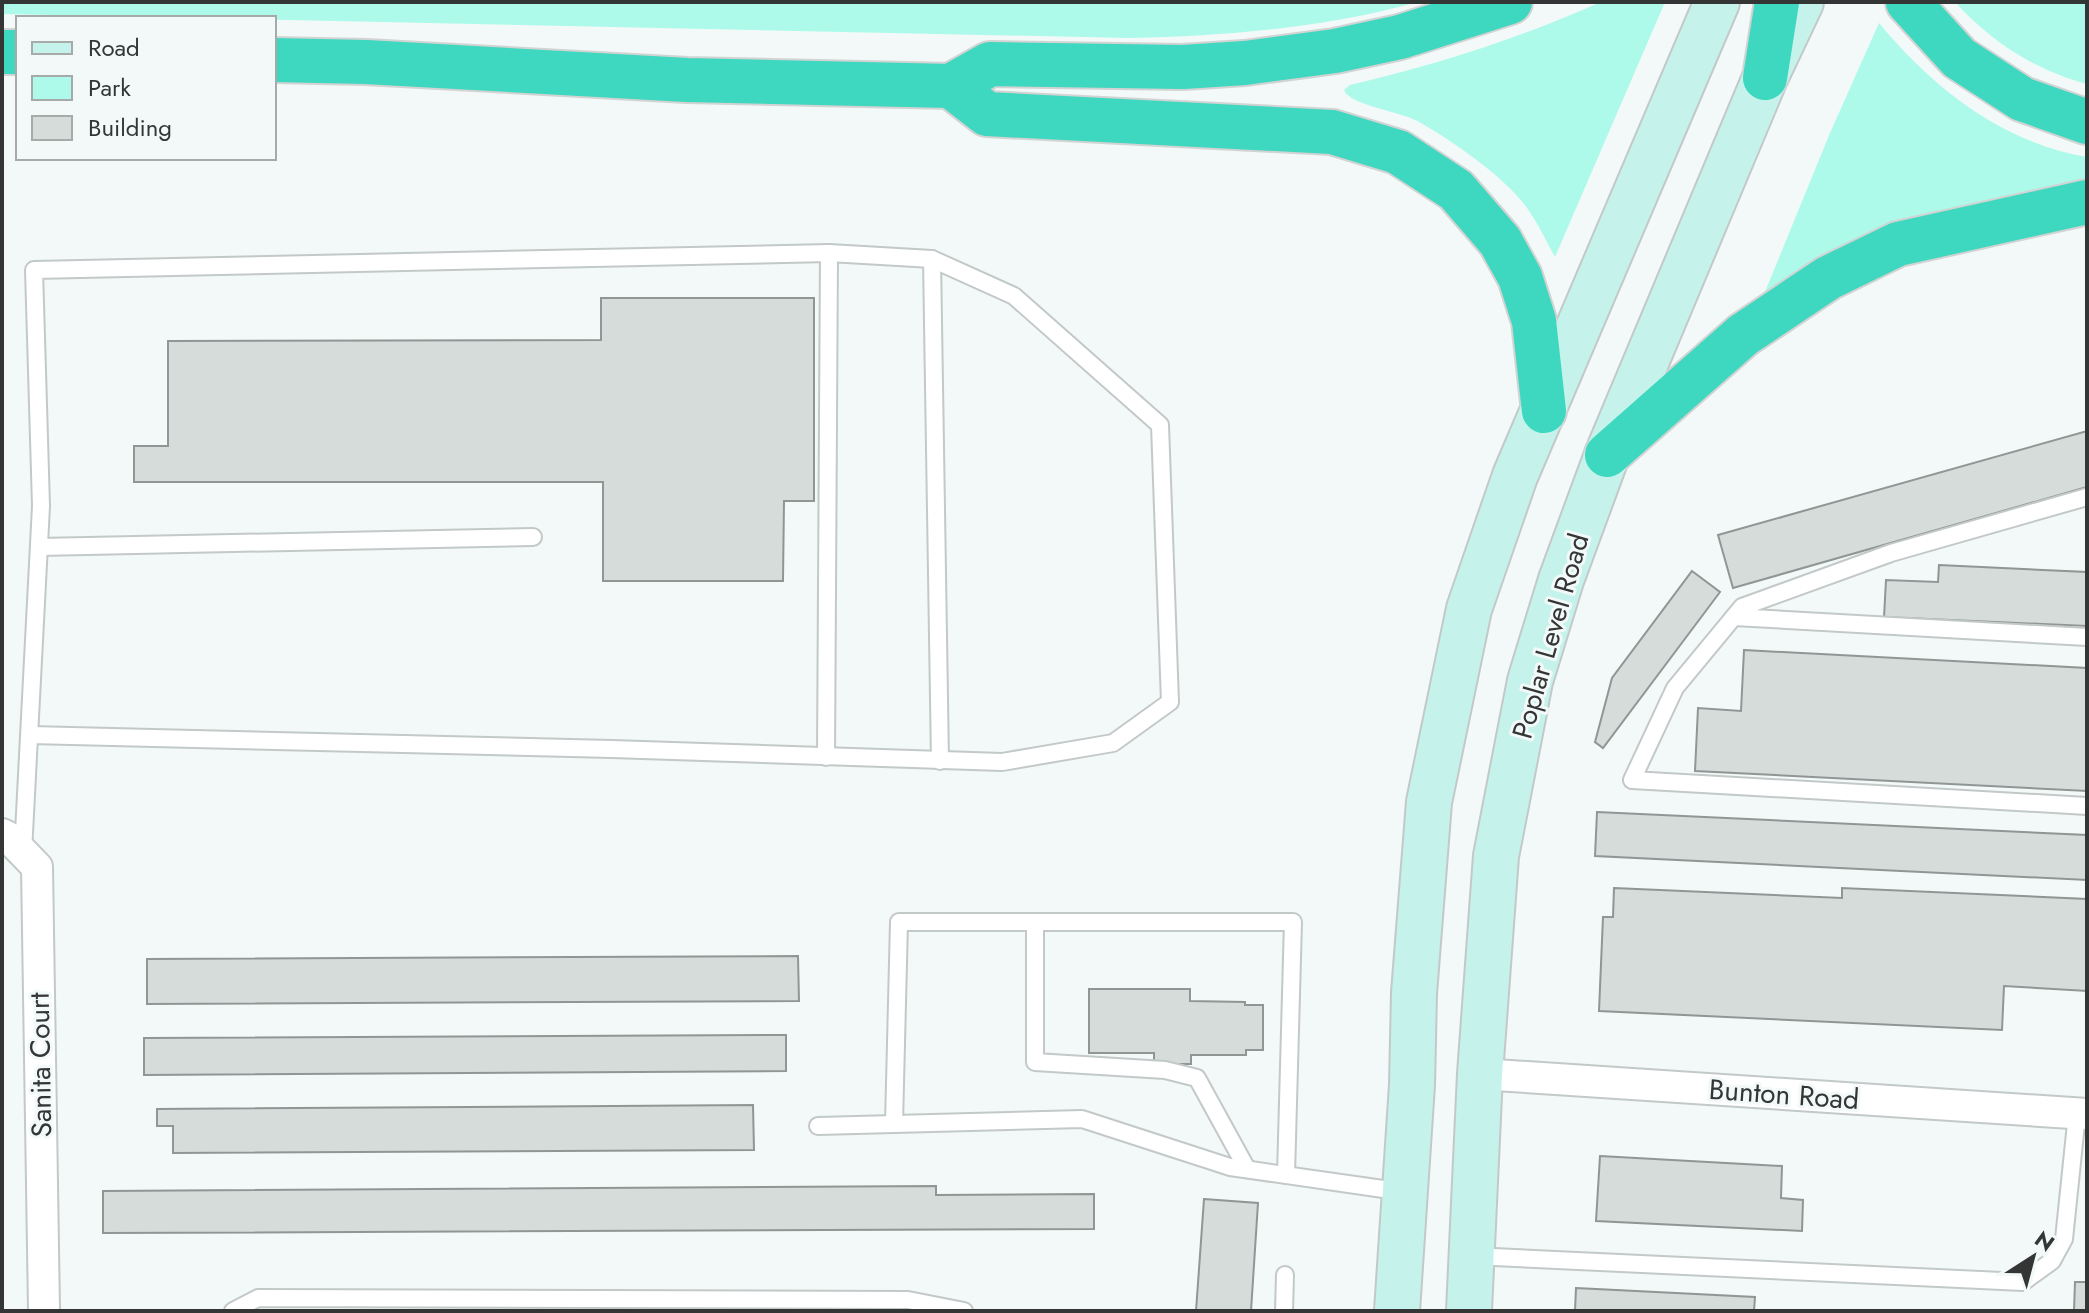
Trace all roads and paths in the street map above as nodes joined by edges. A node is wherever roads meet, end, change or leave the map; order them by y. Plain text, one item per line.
1 (1510, 2) edge
2 (1717, 2) edge
3 (1777, 2) edge
4 (1801, 2) edge
5 (1908, 2) edge
6 (276, 60) edge
7 (1765, 78) junction
8 (951, 86) junction
9 (2087, 122) edge
10 (2087, 202) edge
11 (829, 253) junction
12 (932, 259) junction
13 (1544, 411) junction
14 (1607, 455) junction
15 (2087, 497) edge
16 (533, 537) dead end
17 (39, 547) junction
18 (1734, 617) junction
19 (2087, 637) edge
20 (30, 735) junction
21 (826, 757) junction
22 (940, 761) junction
23 (2087, 806) edge
24 (13, 843) edge
25 (1035, 922) junction
26 (1480, 1074) junction
27 (2082, 1114) edge
28 (894, 1124) junction
29 (818, 1126) dead end
30 (1247, 1169) junction
31 (1286, 1175) junction
32 (1405, 1193) junction
33 (1471, 1256) junction
34 (1285, 1275) dead end
35 (44, 1311) edge
36 (233, 1311) edge
37 (964, 1311) edge
38 (1284, 1311) edge
39 (1397, 1311) edge
40 (1469, 1311) edge

1 - 8 highway
2 - 13 main road
3 - 7 highway
4 - 7 main road, Poplar Level Road
5 - 9 highway
6 - 8 highway
7 - 14 main road, Poplar Level Road
8 - 13 highway
10 - 14 highway
11 - 12 lane
11 - 17 lane
11 - 21 lane
12 - 22 lane
12 - 22 lane
13 - 32 main road
14 - 26 main road, Poplar Level Road
15 - 18 lane
16 - 17 lane
17 - 20 lane
18 - 19 lane
18 - 23 lane
20 - 21 lane
20 - 24 lane
21 - 22 lane
24 - 35 street, Sanita Court
25 - 28 lane
25 - 30 lane
25 - 31 lane
26 - 27 street, Bunton Road
26 - 33 main road, Poplar Level Road
27 - 33 lane
28 - 29 lane
28 - 30 lane
30 - 31 lane
31 - 32 lane
32 - 39 main road
33 - 40 main road, Poplar Level Road
34 - 38 lane
36 - 37 lane

